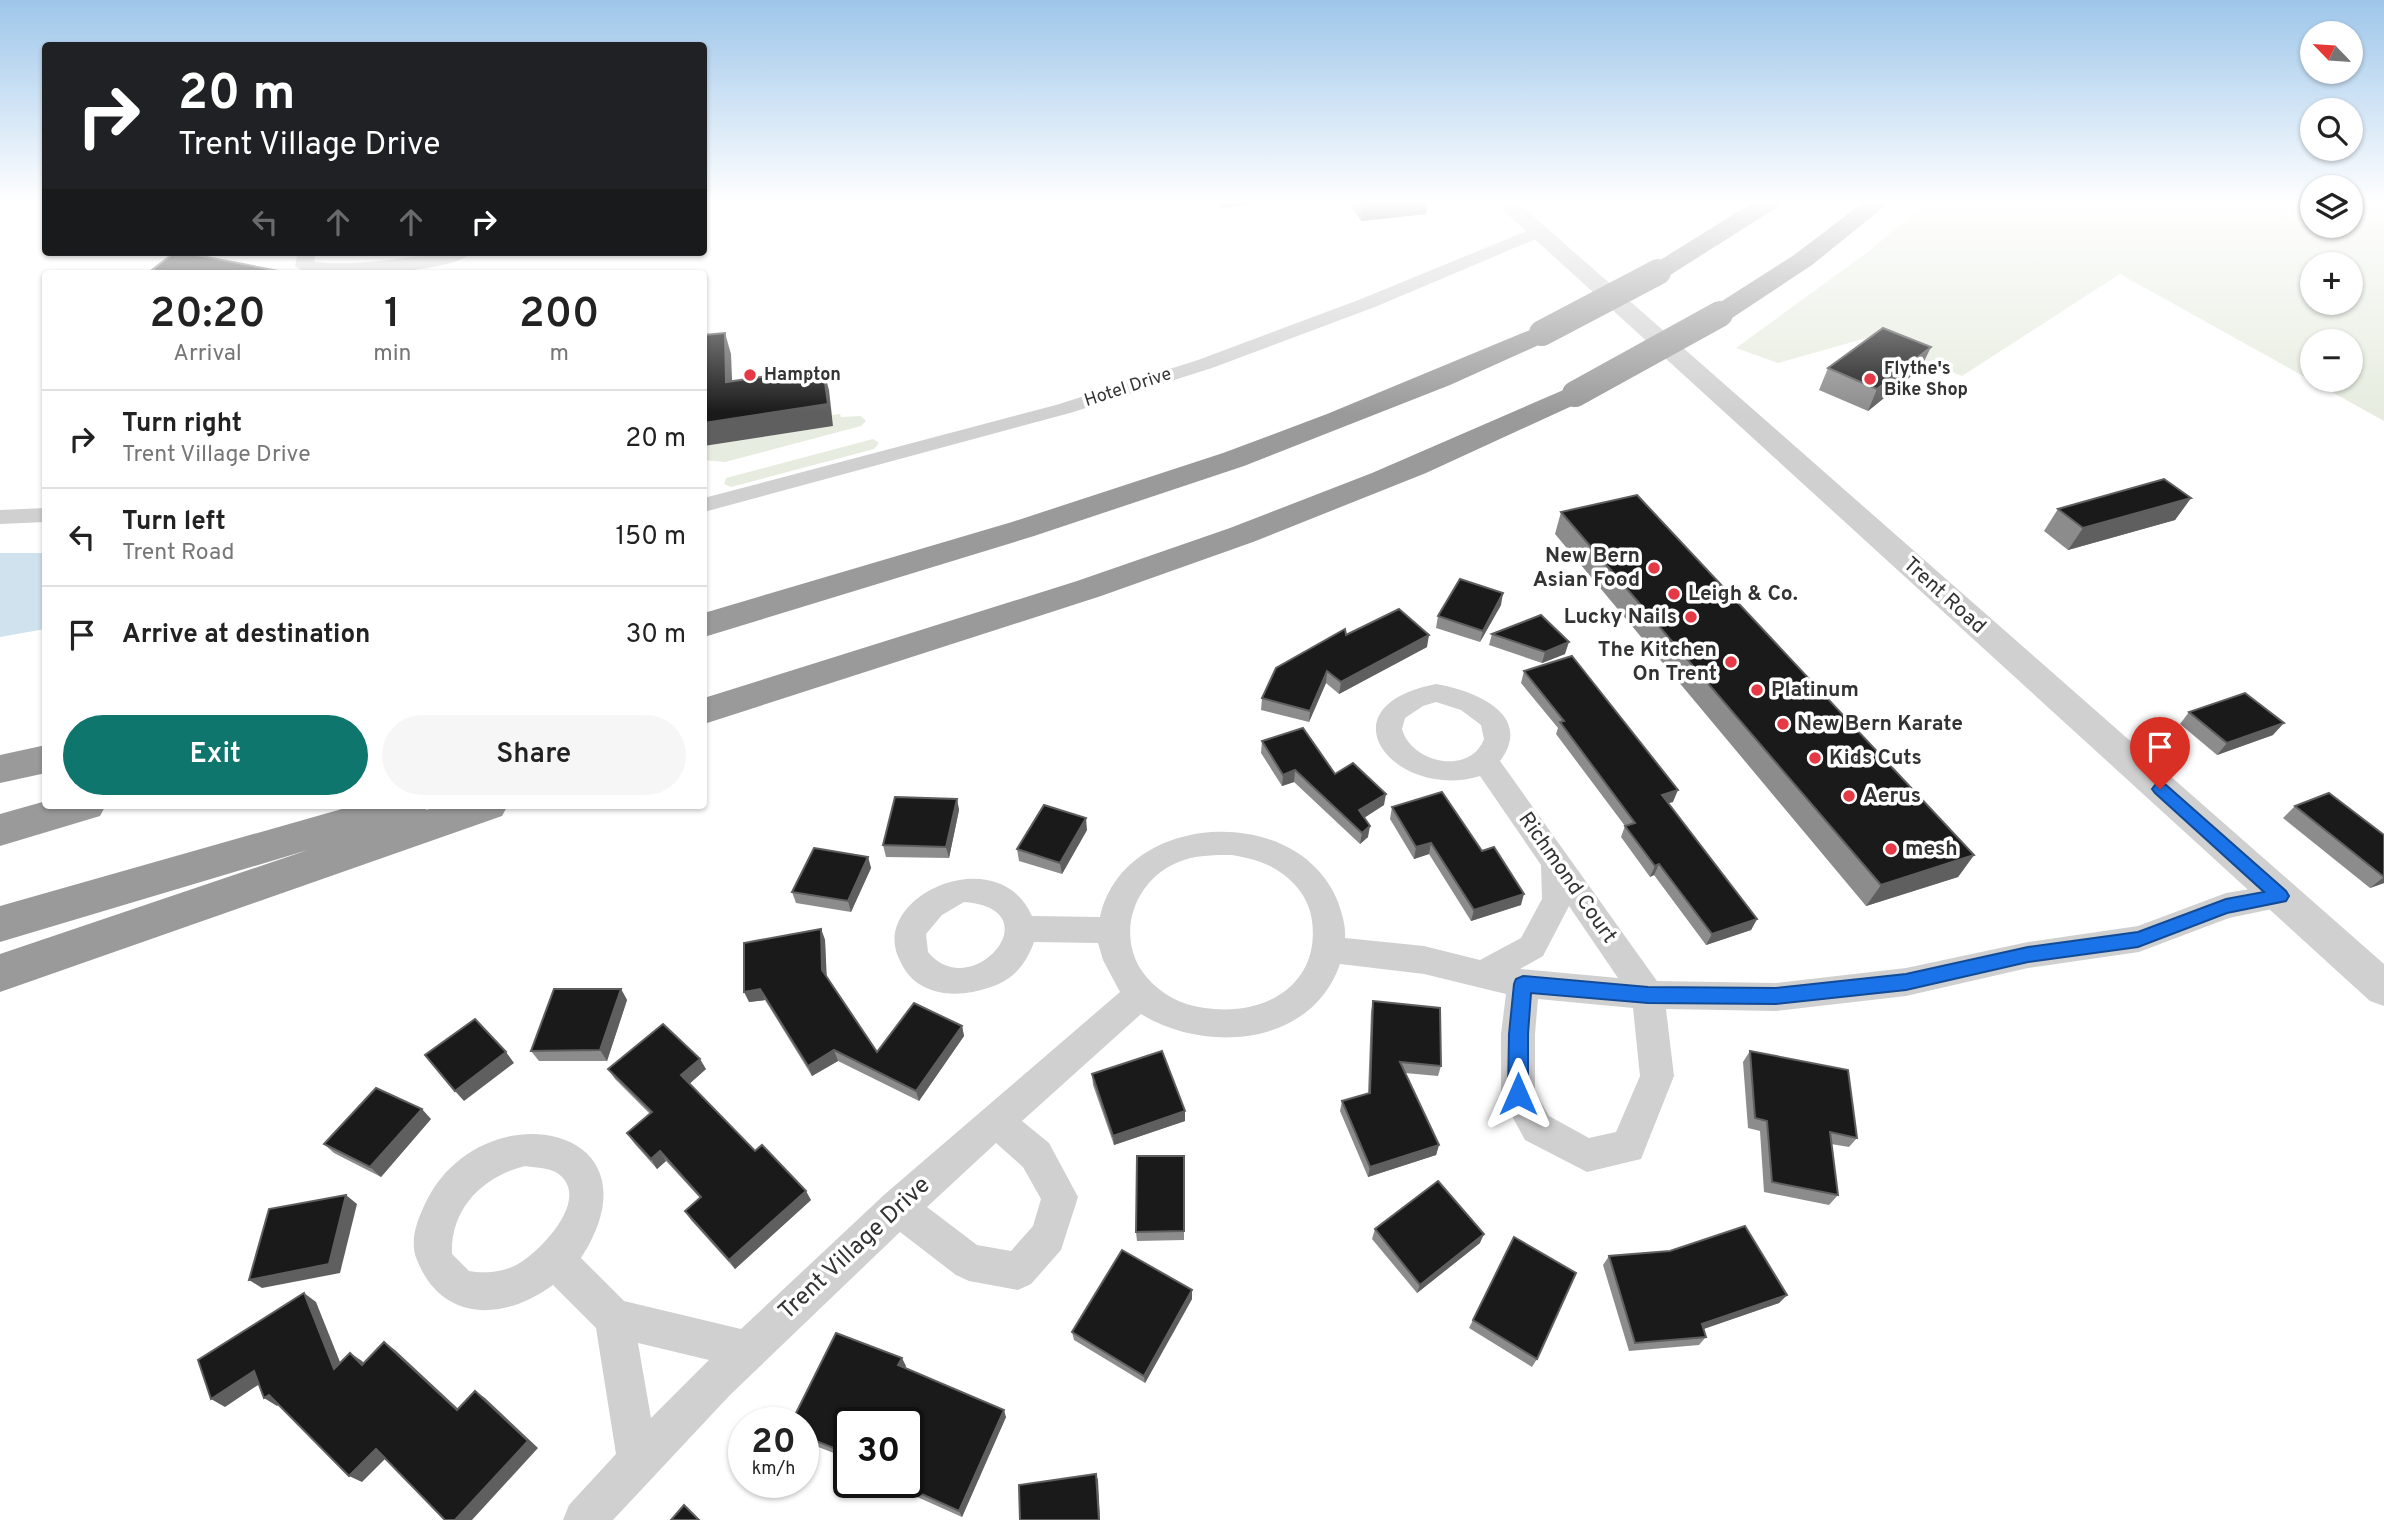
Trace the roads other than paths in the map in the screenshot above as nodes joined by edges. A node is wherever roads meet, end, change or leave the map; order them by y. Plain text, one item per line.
1 (1442, 272) edge
2 (1585, 272) edge
3 (1658, 272) edge
4 (1785, 272) edge
5 (707, 504) edge
6 (42, 515) edge
7 (0, 517) edge
8 (821, 584) junction
9 (707, 606) edge
10 (707, 624) edge
11 (783, 691) junction
12 (707, 710) edge
13 (707, 725) edge
14 (42, 760) edge
15 (1485, 761) dead end
16 (0, 769) edge
17 (72, 809) edge
18 (458, 809) edge
19 (427, 813) edge
20 (0, 830) edge
21 (1556, 863) junction
22 (2280, 896) junction
23 (0, 923) edge
24 (1021, 929) dead end
25 (1112, 930) junction
26 (1330, 950) junction
27 (0, 972) edge
28 (1485, 974) junction
29 (1523, 984) junction
30 (2384, 989) edge
31 (1141, 995) junction
32 (1648, 995) junction
33 (996, 1121) junction
34 (898, 1208) junction
35 (555, 1260) junction
36 (614, 1318) junction
37 (747, 1350) junction
38 (638, 1460) junction
39 (584, 1520) edge

1 - 5 street, Hotel Drive
2 - 22 street, Trent Road
3 - 8 highway, bridge
4 - 11 highway, bridge
6 - 7 street
8 - 9 highway
8 - 10 highway
11 - 12 highway
11 - 13 highway
14 - 16 highway
15 - 21 street, Richmond Court
17 - 20 highway
18 - 19 highway
19 - 23 highway
19 - 27 highway
21 - 28 street
21 - 32 street, Richmond Court
22 - 30 street, Trent Road
22 - 32 street
24 - 25 street
25 - 26 street
25 - 31 street
26 - 28 street
26 - 31 street
28 - 29 street
29 - 32 street
29 - 32 street
31 - 33 street, Trent Village Drive
33 - 34 street, Trent Village Drive
33 - 34 street
34 - 37 street, Trent Village Drive
35 - 35 street
35 - 36 street
36 - 37 street
36 - 38 street
37 - 38 street, Trent Village Drive
38 - 39 street, Trent Village Drive

